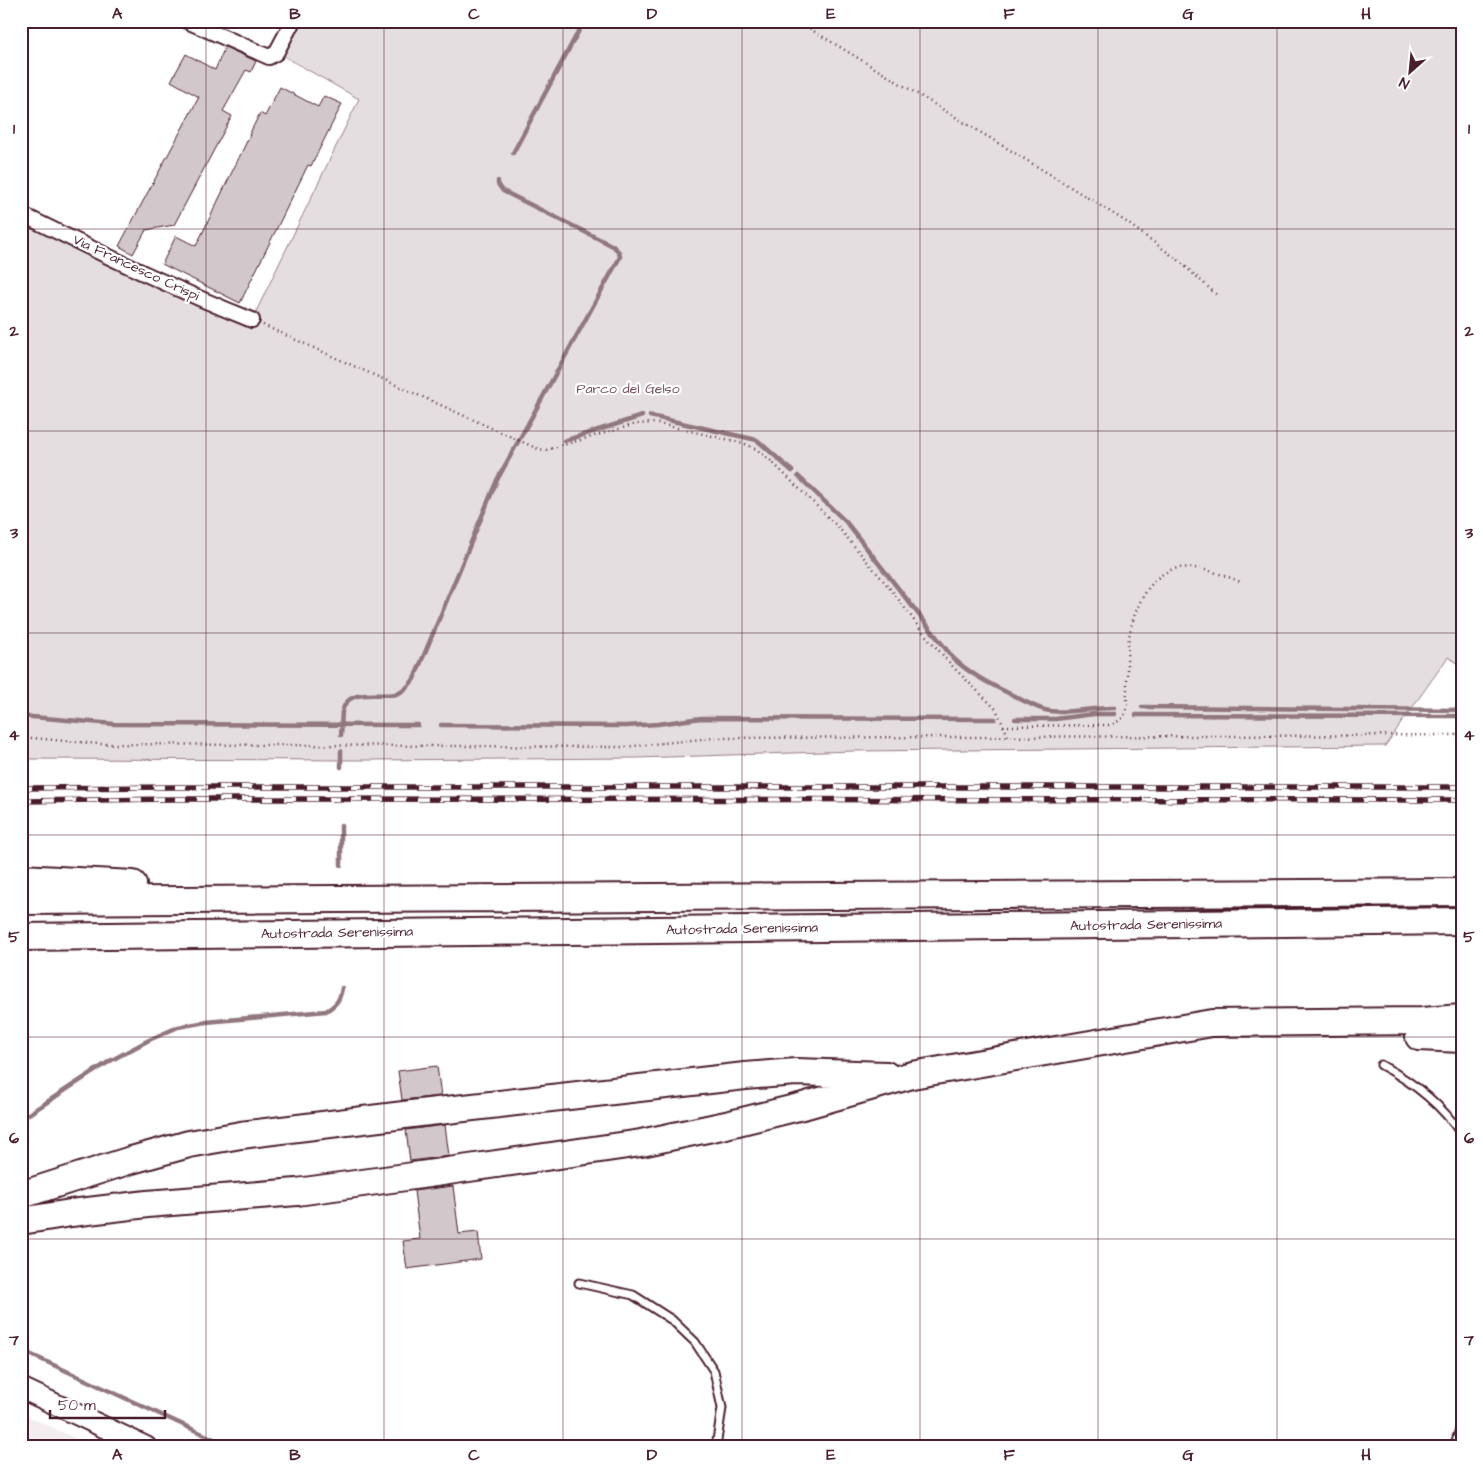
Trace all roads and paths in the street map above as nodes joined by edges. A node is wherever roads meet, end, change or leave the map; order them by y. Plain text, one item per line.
1 (187, 21) edge
2 (293, 21) edge
3 (797, 21) edge
4 (21, 214) edge
5 (1218, 296) dead end
6 (252, 320) joint
7 (1241, 582) dead end
8 (1003, 726) junction
9 (1462, 735) edge
10 (1008, 736) junction
11 (21, 737) edge
12 (21, 878) edge
13 (1462, 892) edge
14 (416, 898) junction
15 (21, 901) edge
16 (1462, 921) edge
17 (21, 937) edge
18 (1462, 1018) edge
19 (1462, 1034) edge
20 (1419, 1036) junction
21 (1462, 1039) edge
22 (1094, 1044) junction
23 (1381, 1065) dead end
24 (912, 1075) junction
25 (1462, 1135) edge
26 (21, 1195) edge
27 (21, 1221) edge
28 (579, 1283) dead end
29 (21, 1388) edge
30 (1462, 1423) edge
31 (146, 1447) edge
32 (716, 1447) edge
33 (1454, 1447) edge

1 - 2 street
3 - 5 path
4 - 6 street, Via Francesco Crispi
6 - 8 path
7 - 8 path
8 - 10 path
9 - 10 path
10 - 11 path
12 - 14 highway
13 - 14 highway
14 - 15 highway
16 - 17 highway, Autostrada Serenissima
18 - 22 highway
19 - 20 highway
20 - 21 highway
20 - 22 highway
22 - 24 highway
23 - 25 lane
24 - 26 highway
24 - 27 highway
28 - 32 lane
29 - 31 street
30 - 33 lane

